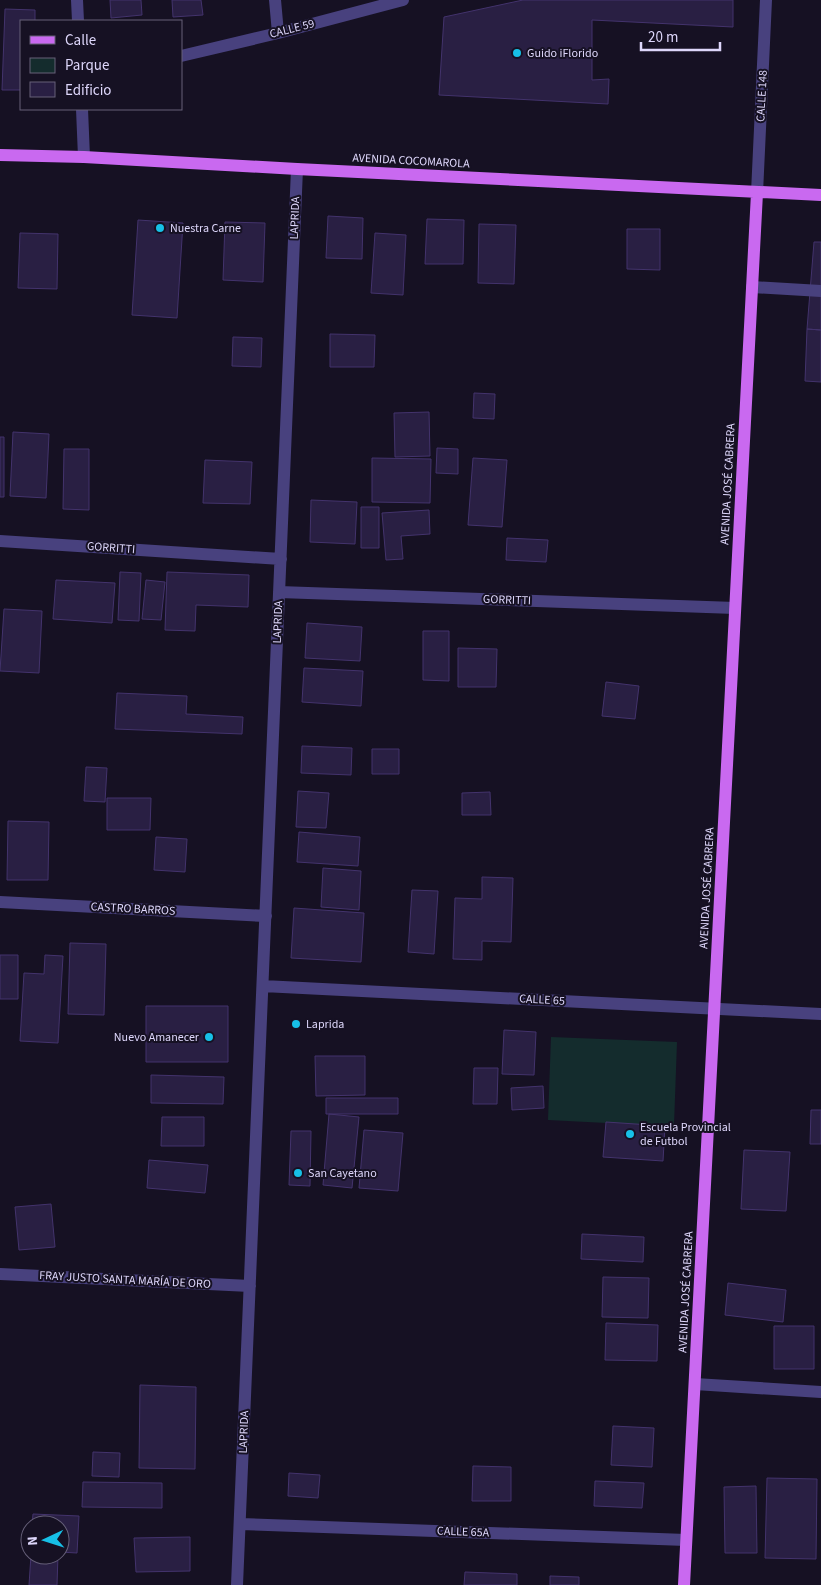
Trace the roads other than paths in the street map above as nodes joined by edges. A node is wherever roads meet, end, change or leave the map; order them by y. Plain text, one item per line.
1 (76, 0) edge
2 (276, 0) edge
3 (403, 0) edge
4 (766, 0) edge
5 (78, 20) edge
6 (278, 33) junction
7 (182, 56) edge
8 (82, 110) edge
9 (0, 155) edge
10 (84, 156) junction
11 (297, 169) junction
12 (758, 192) junction
13 (821, 195) edge
14 (752, 287) junction
15 (821, 291) edge
16 (0, 540) edge
17 (281, 559) junction
18 (280, 592) junction
19 (735, 608) junction
20 (0, 902) edge
21 (266, 916) junction
22 (263, 986) junction
23 (714, 1008) junction
24 (821, 1014) edge
25 (0, 1274) edge
26 (250, 1286) junction
27 (694, 1384) junction
28 (821, 1392) edge
29 (240, 1524) junction
30 (686, 1540) junction
31 (237, 1585) edge
32 (684, 1585) edge

1 - 5 street
2 - 6 street
3 - 6 street, CALLE 59
4 - 12 street, CALLE 148
6 - 7 street, CALLE 59
8 - 10 street
9 - 10 main road, AVENIDA COCOMAROLA
10 - 11 main road, AVENIDA COCOMAROLA
11 - 12 main road, AVENIDA COCOMAROLA
11 - 17 street, LAPRIDA
12 - 13 main road, AVENIDA COCOMAROLA
12 - 14 main road, AVENIDA JOSÉ CABRERA
14 - 15 street
14 - 19 main road, AVENIDA JOSÉ CABRERA
16 - 17 street, GORRITTI
17 - 18 street, LAPRIDA
18 - 19 street, GORRITTI
18 - 21 street, LAPRIDA
19 - 23 main road, AVENIDA JOSÉ CABRERA
20 - 21 street, CASTRO BARROS
21 - 22 street, LAPRIDA
22 - 23 street, CALLE 65
22 - 26 street, LAPRIDA
23 - 24 street, CALLE 65
23 - 27 main road, AVENIDA JOSÉ CABRERA
25 - 26 street, FRAY JUSTO SANTA MARÍA DE ORO
26 - 29 street, LAPRIDA
27 - 28 street
27 - 30 main road, AVENIDA JOSÉ CABRERA
29 - 30 street, CALLE 65A
29 - 31 street, LAPRIDA
30 - 32 main road, AVENIDA JOSÉ CABRERA

